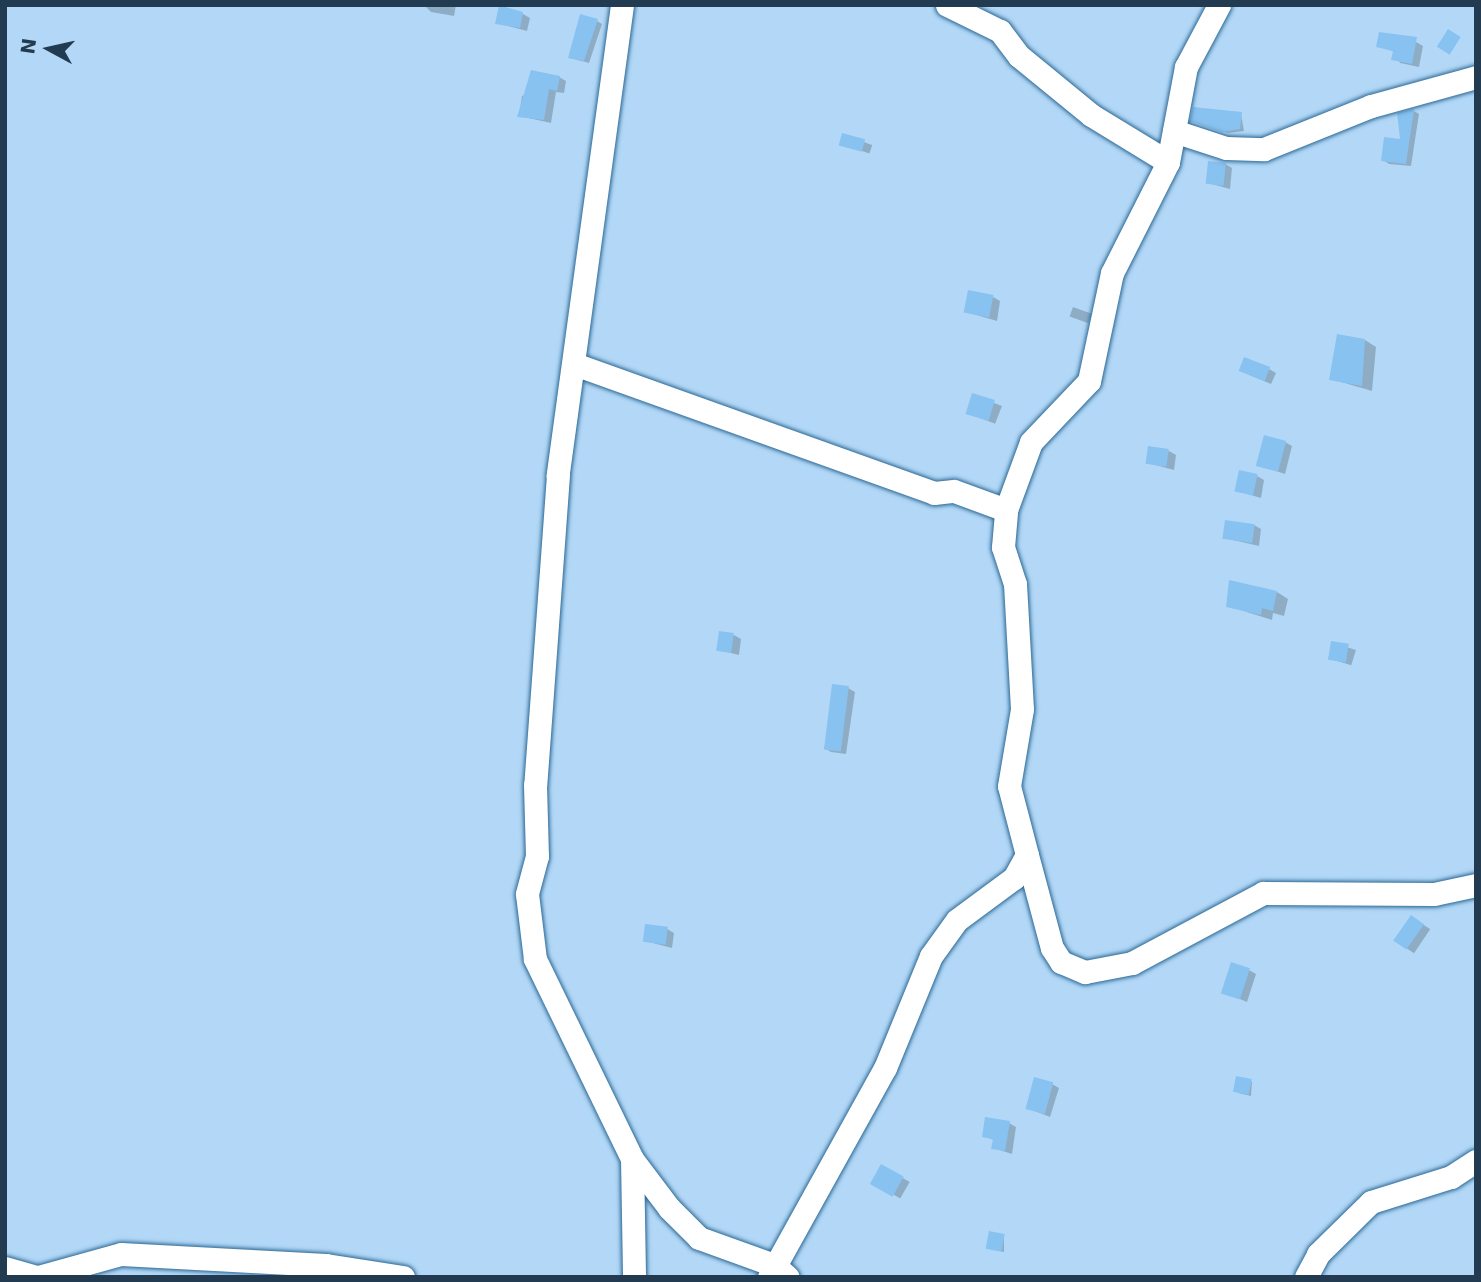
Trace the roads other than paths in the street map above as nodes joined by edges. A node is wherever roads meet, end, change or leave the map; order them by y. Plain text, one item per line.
1 (622, 5) edge
2 (947, 5) edge
3 (1219, 5) edge
4 (1476, 77) edge
5 (1174, 131) junction
6 (1168, 162) junction
7 (577, 365) junction
8 (1006, 510) junction
9 (1027, 855) junction
10 (1476, 884) edge
11 (632, 1158) junction
12 (1476, 1161) edge
13 (5, 1268) edge
14 (777, 1273) edge
15 (37, 1277) edge
16 (402, 1277) edge
17 (634, 1277) edge
18 (1306, 1277) edge

1 - 7 street
2 - 6 street
3 - 5 street
4 - 5 street
5 - 6 street
6 - 8 street
7 - 8 street
7 - 11 street
8 - 9 street
9 - 10 street
9 - 14 street
11 - 14 street
11 - 17 street
12 - 18 street
13 - 15 street
15 - 16 street

